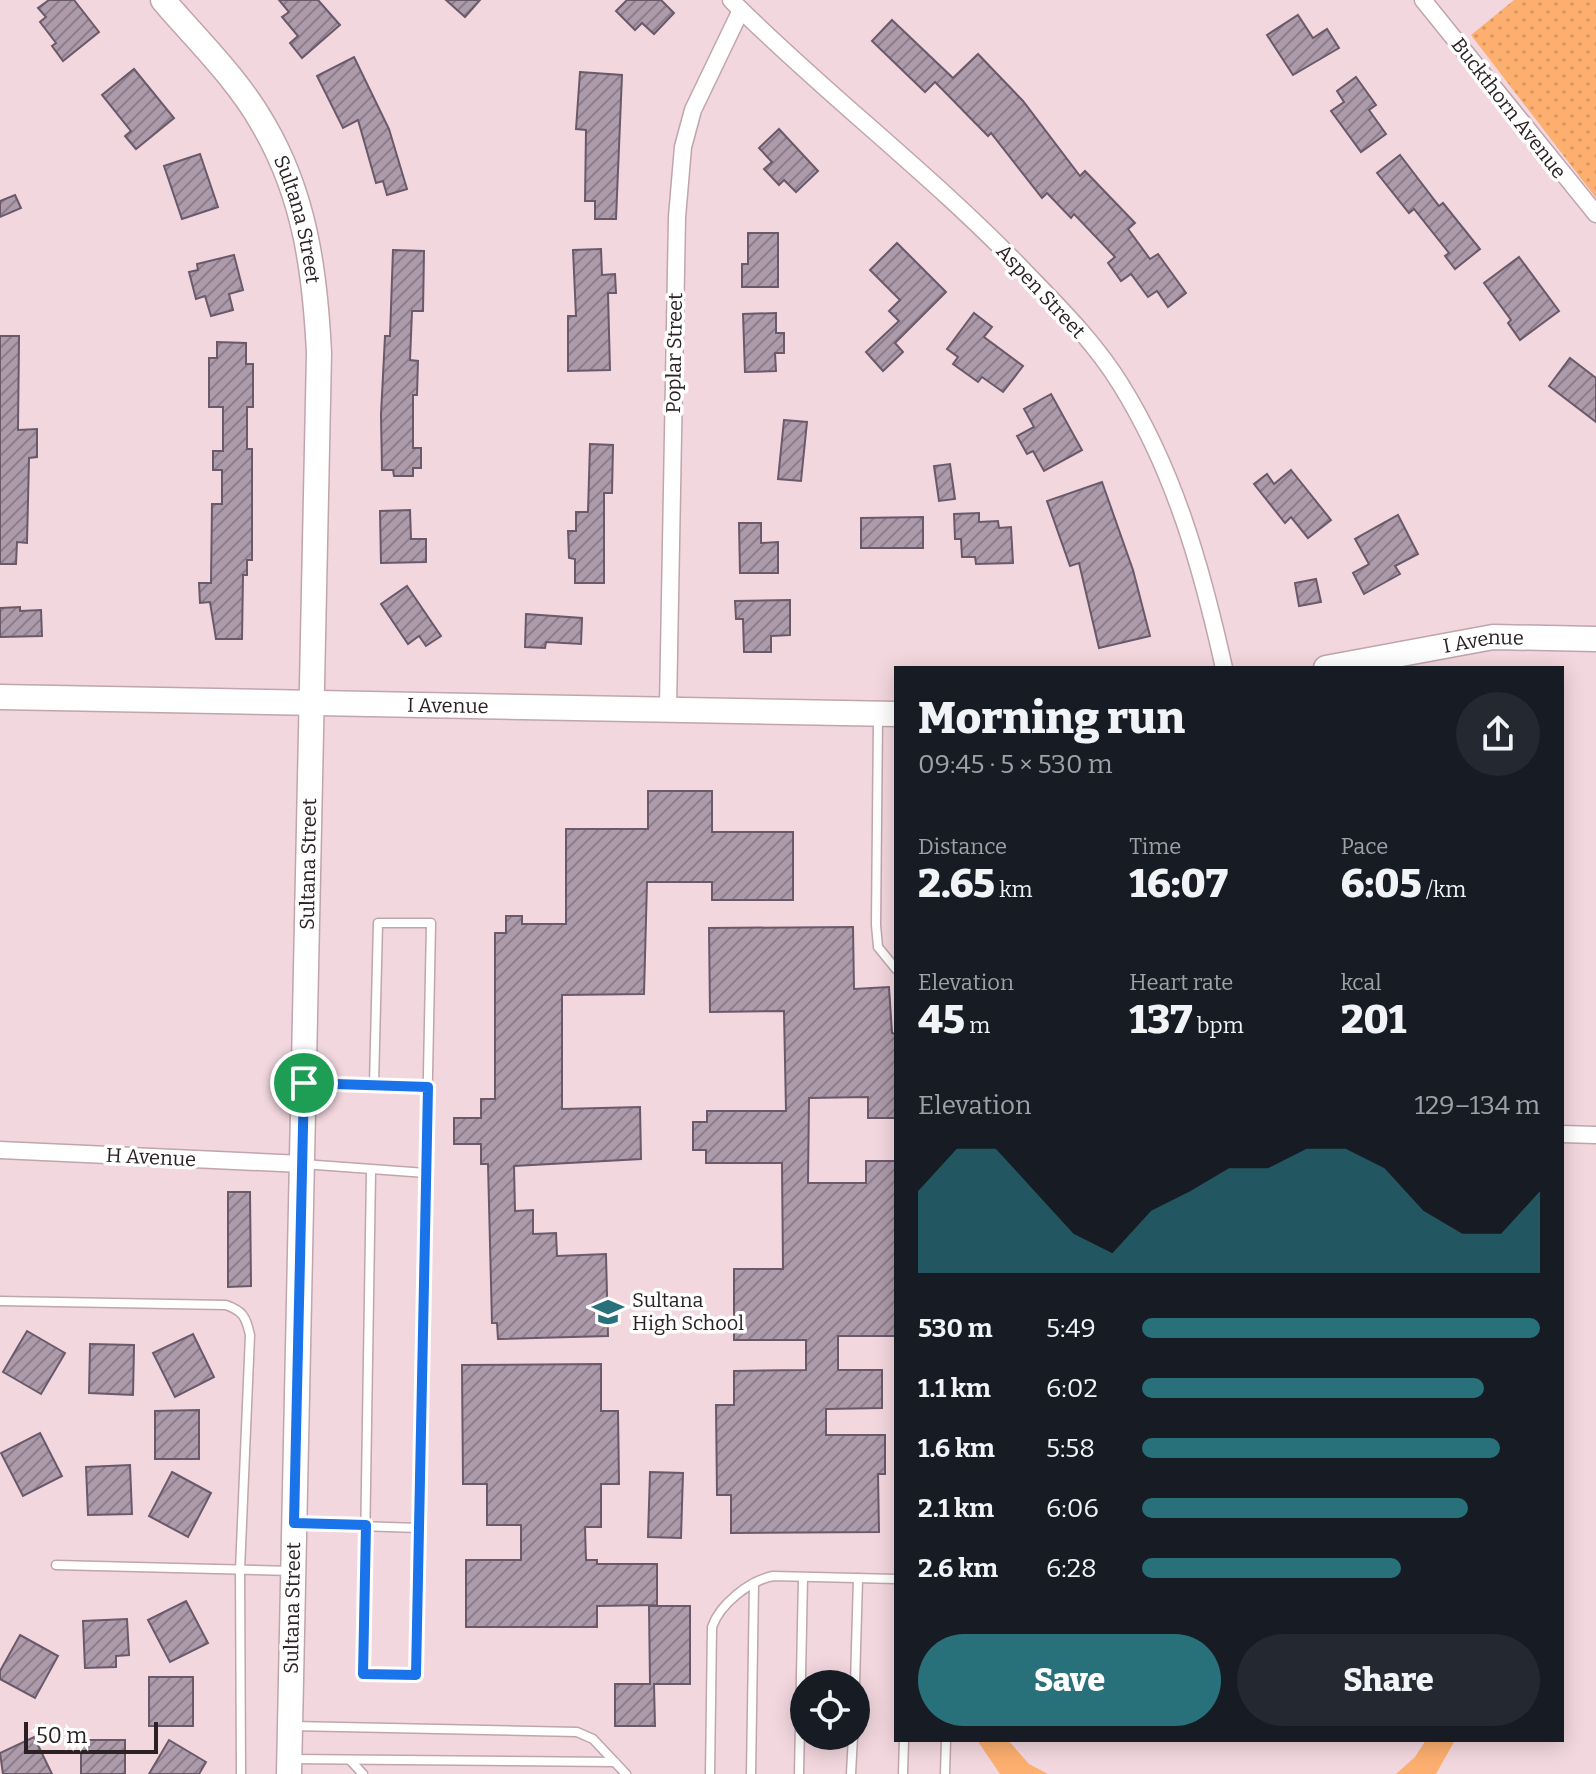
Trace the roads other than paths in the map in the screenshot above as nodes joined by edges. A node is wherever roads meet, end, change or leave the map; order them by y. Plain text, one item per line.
1 (163, 0) edge
2 (1423, 0) edge
3 (736, 5) edge
4 (1596, 214) edge
5 (1596, 639) edge
6 (1224, 666) edge
7 (1337, 666) edge
8 (0, 697) edge
9 (311, 702) junction
10 (668, 708) junction
11 (887, 714) edge
12 (894, 967) edge
13 (304, 1083) junction
14 (374, 1085) junction
15 (428, 1087) junction
16 (1564, 1134) edge
17 (1596, 1135) edge
18 (0, 1150) edge
19 (302, 1164) junction
20 (371, 1171) junction
21 (426, 1173) junction
22 (0, 1301) edge
23 (294, 1523) junction
24 (366, 1525) junction
25 (419, 1528) junction
26 (56, 1565) dead end
27 (240, 1570) junction
28 (293, 1571) junction
29 (803, 1577) junction
30 (858, 1578) junction
31 (894, 1579) edge
32 (754, 1583) junction
33 (855, 1670) edge
34 (290, 1726) junction
35 (904, 1742) edge
36 (946, 1742) edge
37 (852, 1750) edge
38 (350, 1760) junction
39 (615, 1762) junction
40 (289, 1767) edge
41 (241, 1774) edge
42 (363, 1774) edge
43 (626, 1774) edge
44 (710, 1774) edge
45 (751, 1774) edge
46 (799, 1774) edge
47 (851, 1774) edge
48 (903, 1774) edge
49 (945, 1774) edge

1 - 9 street, Sultana Street
2 - 4 street, Buckthorn Avenue
3 - 6 street, Aspen Street
3 - 10 street, Poplar Street
5 - 7 street, I Avenue
8 - 9 street, I Avenue
9 - 10 street, I Avenue
9 - 13 street, Sultana Street
10 - 11 street, I Avenue
11 - 12 lane
13 - 14 lane
13 - 19 street, Sultana Street
14 - 15 lane
14 - 15 lane
15 - 21 lane
16 - 17 street
18 - 19 street, H Avenue
19 - 20 lane
19 - 23 street, Sultana Street
20 - 21 lane
20 - 24 lane
21 - 25 lane
22 - 27 lane
23 - 24 lane
23 - 28 street, Sultana Street
24 - 25 lane
24 - 25 lane
26 - 27 lane
27 - 28 lane
27 - 41 lane
28 - 34 street, Sultana Street
29 - 30 lane
29 - 32 lane
29 - 46 lane
30 - 31 lane
30 - 33 lane
32 - 44 lane
32 - 45 lane
34 - 39 lane
34 - 40 street, Sultana Street
35 - 48 lane
36 - 49 lane
37 - 47 lane
38 - 39 lane
38 - 40 lane
38 - 42 lane
39 - 43 lane

